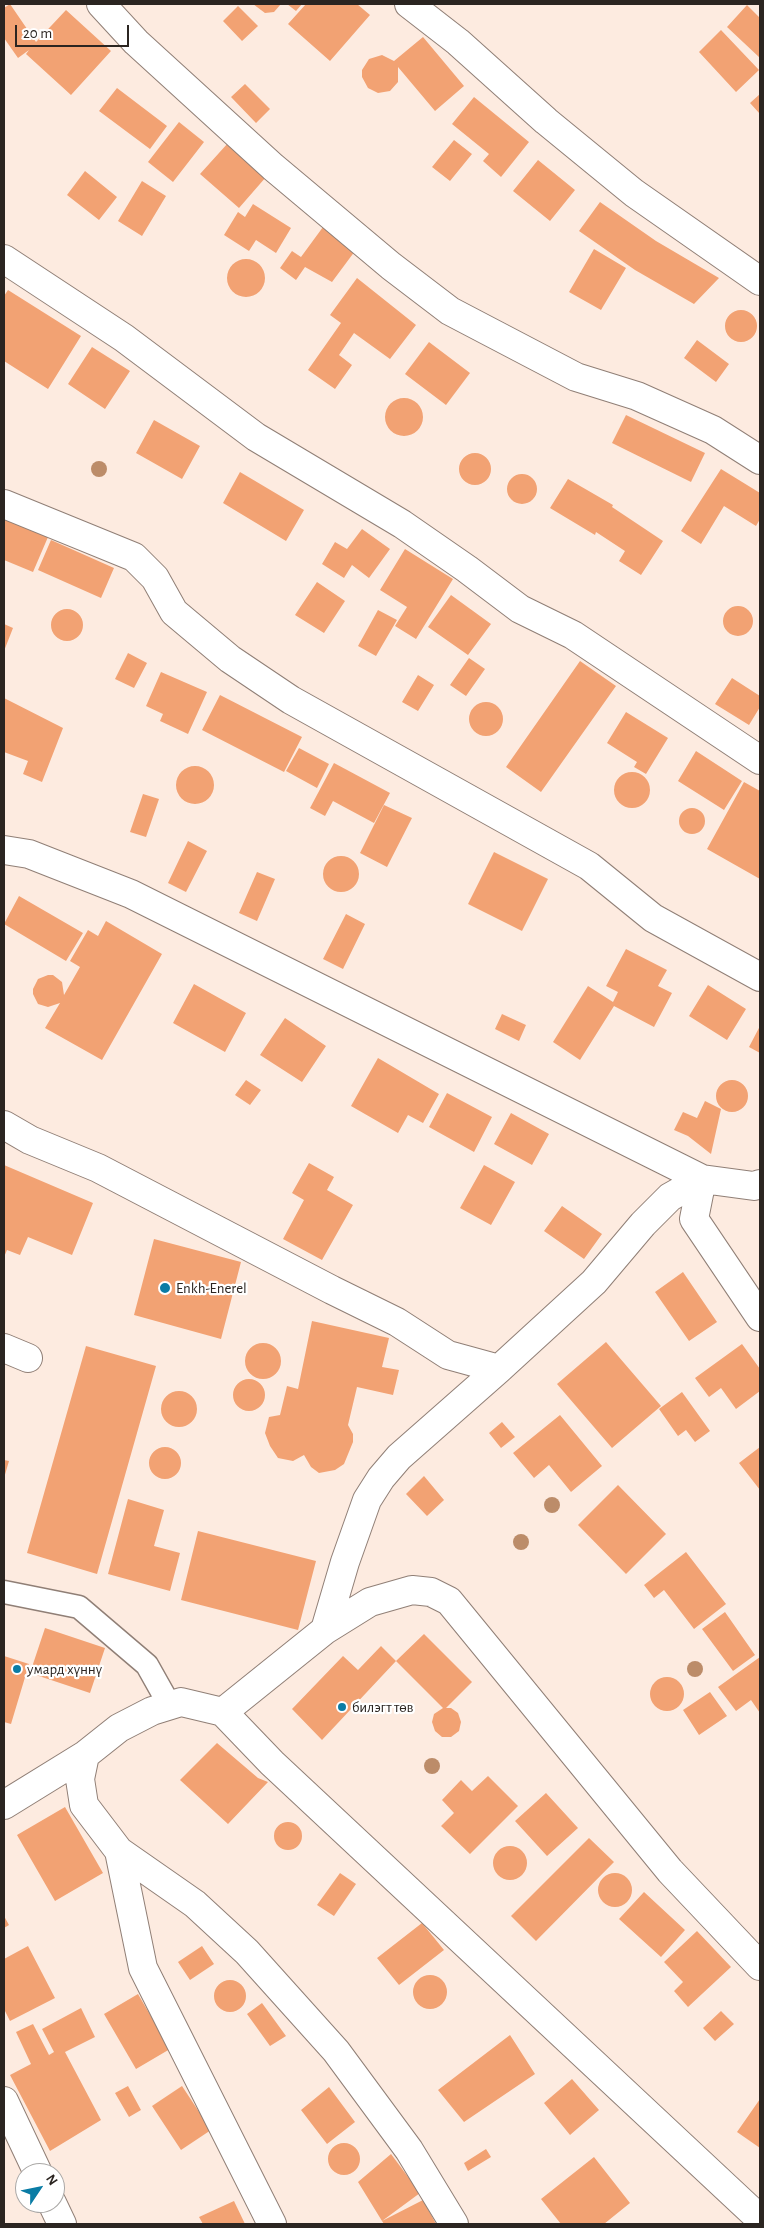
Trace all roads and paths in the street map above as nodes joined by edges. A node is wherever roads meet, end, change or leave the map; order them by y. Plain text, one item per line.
1 (101, 4) edge
2 (409, 4) edge
3 (4, 259) edge
4 (760, 281) edge
5 (760, 460) edge
6 (4, 504) edge
7 (760, 760) edge
8 (4, 850) edge
9 (760, 977) edge
10 (4, 1125) edge
11 (702, 1179) junction
12 (760, 1184) edge
13 (760, 1317) edge
14 (499, 1369) junction
15 (4, 1592) edge
16 (324, 1630) junction
17 (170, 1706) junction
18 (224, 1712) junction
19 (85, 1755) junction
20 (4, 1806) edge
21 (119, 1851) junction
22 (760, 1966) edge
23 (4, 2101) edge
24 (33, 2163) edge
25 (760, 2219) edge
26 (272, 2224) edge
27 (454, 2224) edge

1 - 5 street
2 - 4 street
3 - 7 street
6 - 9 street
8 - 11 street
10 - 14 street
11 - 12 street
11 - 13 street
11 - 14 street
14 - 16 street
15 - 17 lane
16 - 18 street
16 - 22 street
17 - 18 street
17 - 19 street
18 - 25 street
19 - 20 street
19 - 21 street
21 - 26 street
21 - 27 street
23 - 24 street

